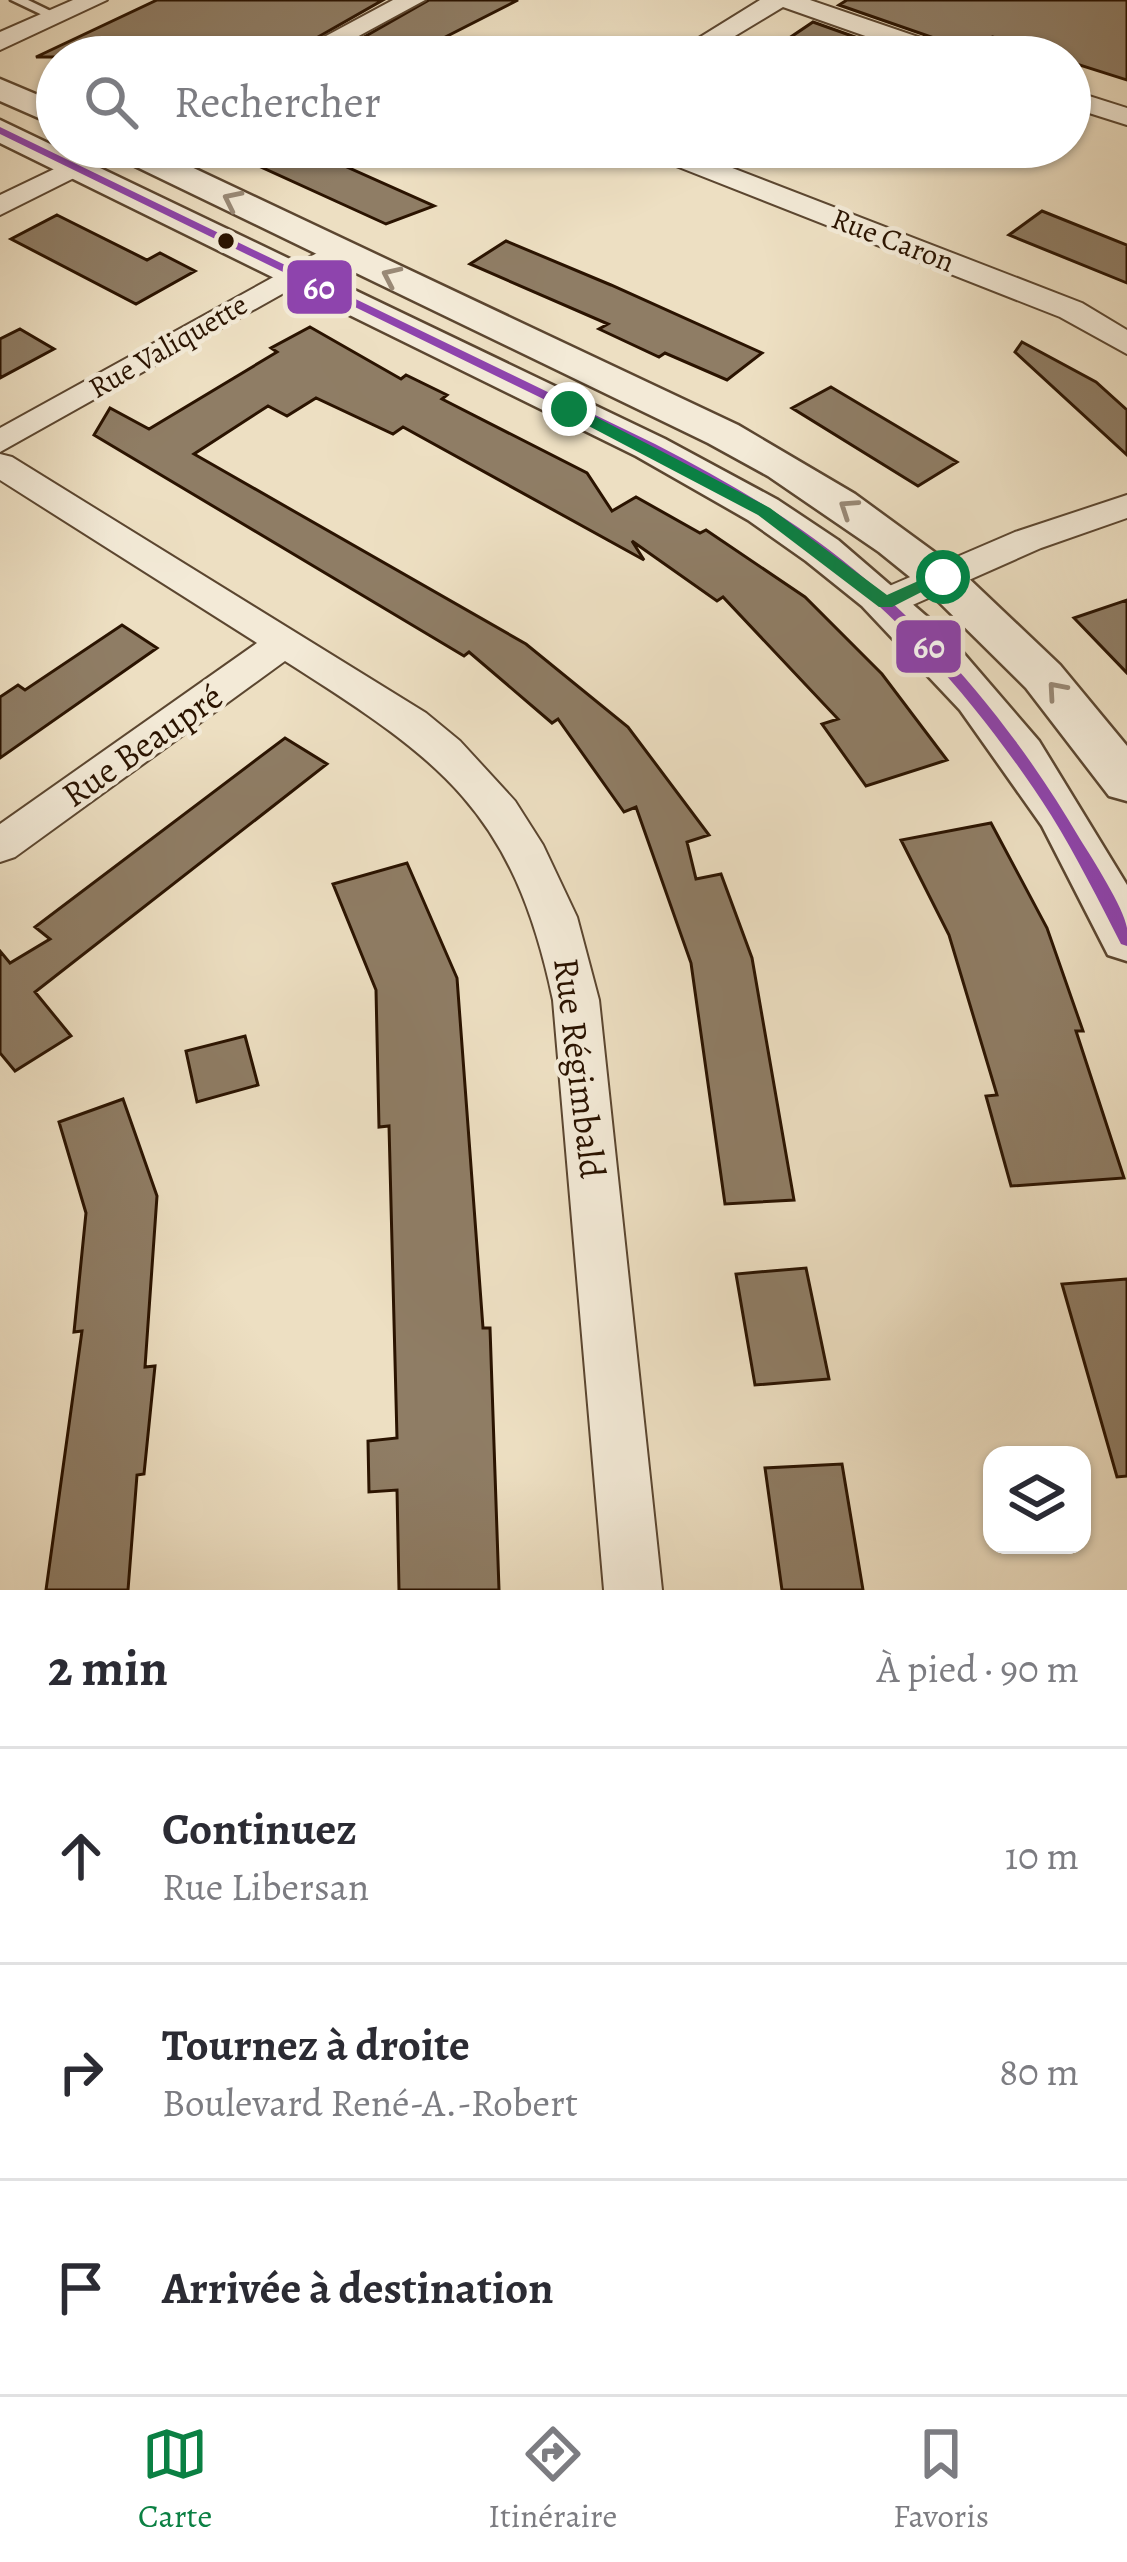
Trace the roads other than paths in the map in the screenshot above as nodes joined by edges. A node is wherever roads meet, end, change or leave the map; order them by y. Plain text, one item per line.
1 (17, 0) edge
2 (94, 0) edge
3 (412, 0) edge
4 (782, 0) edge
5 (57, 17) junction
6 (341, 36) edge
7 (718, 36) edge
8 (888, 36) edge
9 (1, 41) edge
10 (0, 89) edge
11 (1091, 105) edge
12 (36, 106) edge
13 (1127, 117) edge
14 (0, 130) edge
15 (36, 148) edge
16 (77, 168) joint
17 (165, 168) edge
18 (707, 168) edge
19 (0, 206) edge
20 (337, 251) junction
21 (295, 274) junction
22 (1127, 344) edge
23 (0, 442) edge
24 (0, 464) edge
25 (1127, 506) edge
26 (943, 577) junction
27 (886, 602) junction
28 (284, 644) junction
29 (1127, 783) edge
30 (0, 846) edge
31 (1127, 940) edge
32 (634, 1590) edge

1 - 5 lane
2 - 5 street
3 - 6 street
4 - 7 street
4 - 8 street
5 - 9 street
10 - 12 street
11 - 13 street
14 - 15 street
16 - 19 street
16 - 21 street
20 -> 17 street
18 - 22 street, Rue Caron
20 - 21 street, Rue Valiquette
26 -> 20 street
21 - 23 street, Rue Valiquette
21 - 27 street
24 - 28 street, Rue Régimbald
25 - 26 street
26 - 27 street
29 -> 26 street
27 - 31 street
28 - 30 street, Rue Beaupré
28 - 32 street, Rue Régimbald

